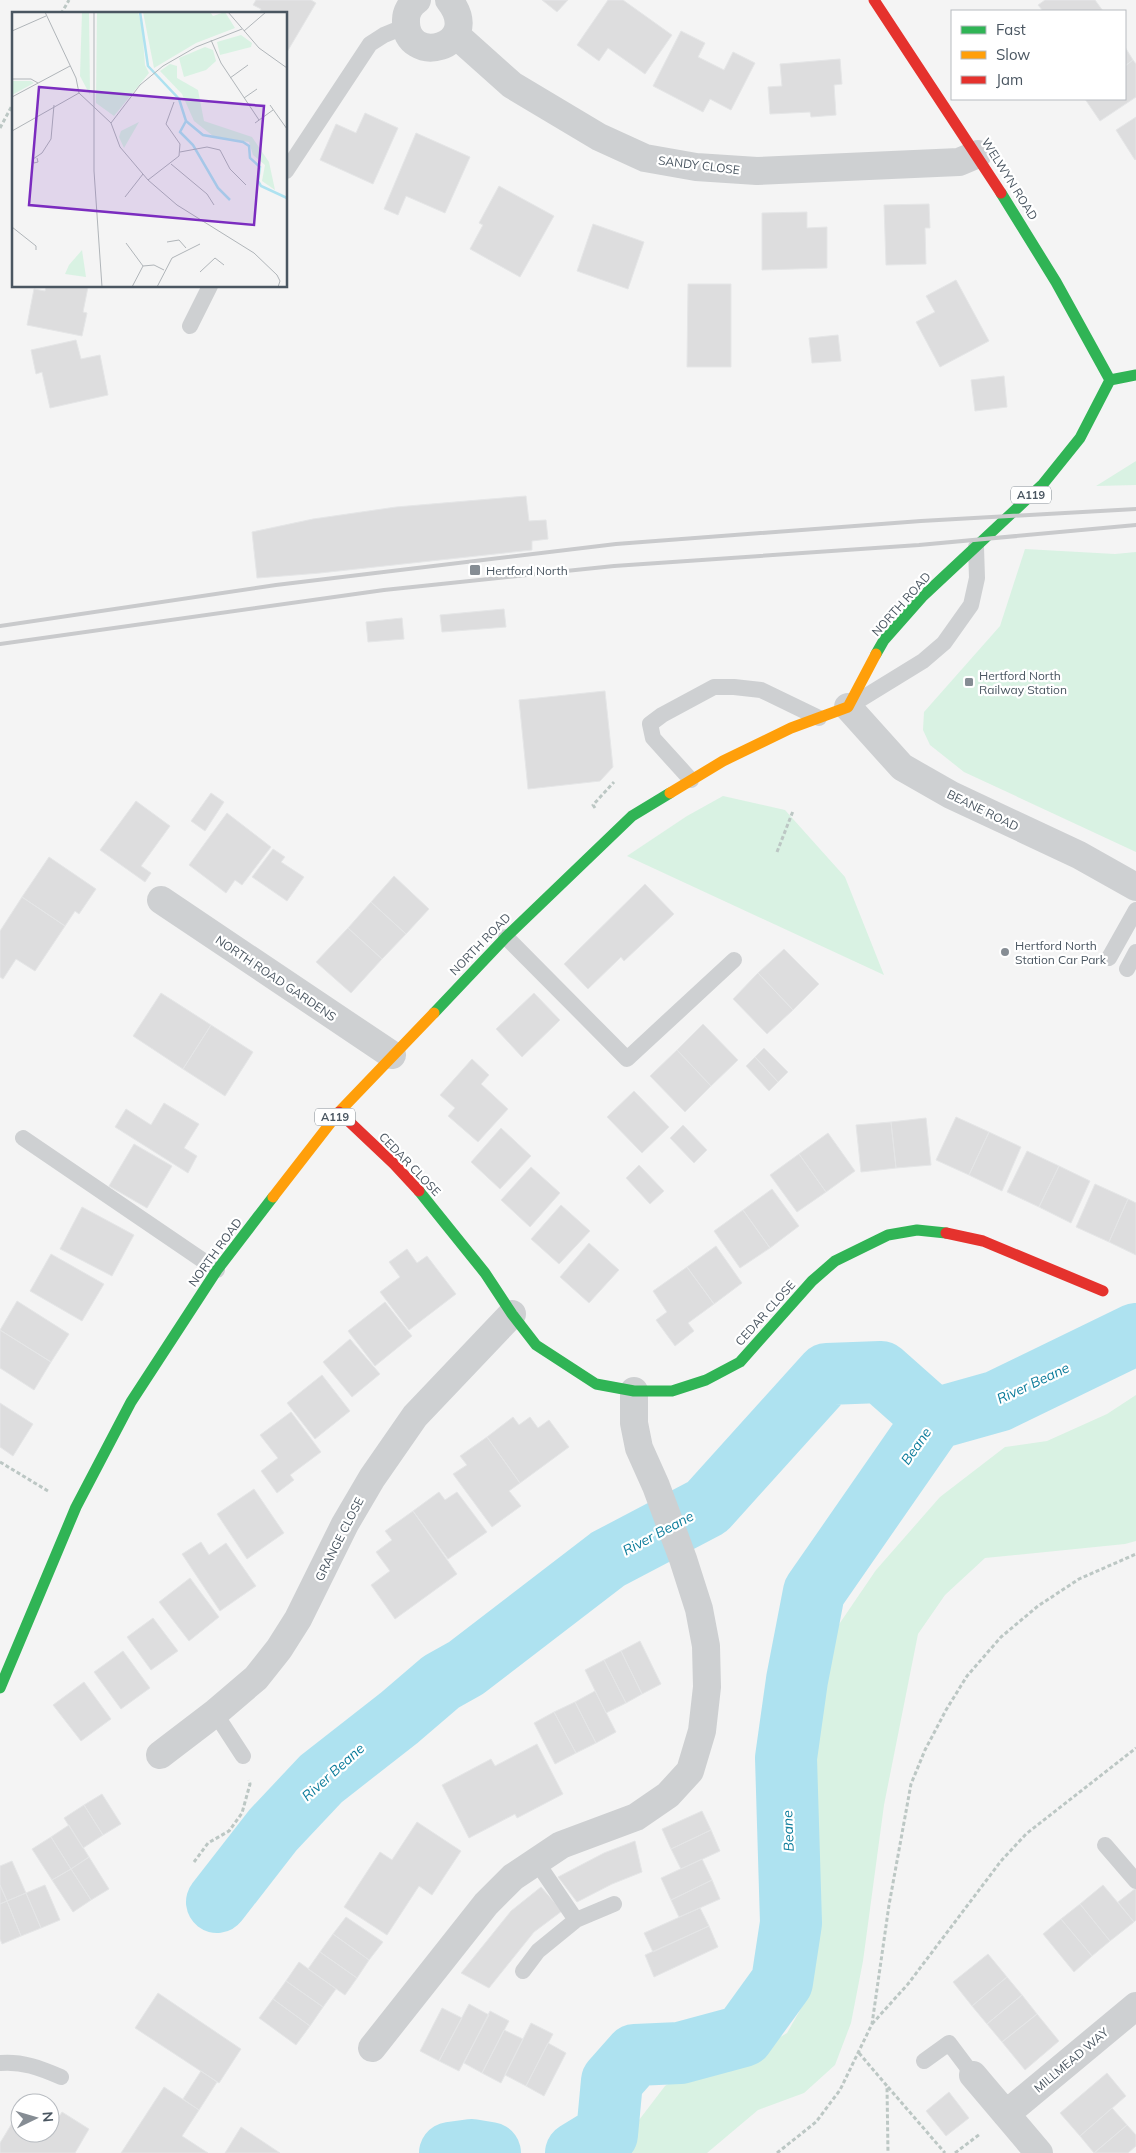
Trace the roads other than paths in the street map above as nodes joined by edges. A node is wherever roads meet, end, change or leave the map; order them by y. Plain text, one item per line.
1 (417, 0) edge
2 (449, 0) edge
3 (874, 0) edge
4 (406, 26) junction
5 (456, 35) junction
6 (978, 154) junction
7 (288, 168) edge
8 (209, 288) edge
9 (190, 326) dead end
10 (1136, 375) edge
11 (1110, 380) junction
12 (976, 547) junction
13 (848, 708) junction
14 (819, 718) junction
15 (691, 780) junction
16 (1136, 887) edge
17 (161, 900) dead end
18 (1136, 910) edge
19 (506, 937) junction
20 (1136, 952) edge
21 (1109, 958) dead end
22 (734, 960) dead end
23 (1127, 970) dead end
24 (392, 1055) junction
25 (339, 1112) junction
26 (23, 1138) dead end
27 (217, 1270) junction
28 (1103, 1291) dead end
29 (512, 1314) junction
30 (634, 1391) junction
31 (0, 1688) edge
32 (215, 1714) junction
33 (160, 1755) dead end
34 (243, 1756) road end
35 (1105, 1845) dead end
36 (536, 1861) junction
37 (1136, 1882) edge
38 (614, 1904) dead end
39 (576, 1920) junction
40 (523, 1972) dead end
41 (1136, 2006) edge
42 (372, 2048) dead end
43 (924, 2061) dead end
44 (0, 2063) edge
45 (973, 2075) joint
46 (61, 2077) dead end
47 (1006, 2114) junction
48 (1039, 2153) edge

1 - 4 street
2 - 5 street
3 - 6 main road, WELWYN ROAD
4 - 5 street
4 - 7 lane
5 - 6 street, SANDY CLOSE
6 - 11 main road, WELWYN ROAD
8 - 9 lane
10 - 11 main road
11 - 12 main road, NORTH ROAD / A119
12 - 13 main road, NORTH ROAD / A119
12 - 13 lane
13 - 14 main road, NORTH ROAD / A119
13 - 16 street, BEANE ROAD
14 - 15 main road, NORTH ROAD / A119
14 - 15 lane
15 - 19 main road, NORTH ROAD / A119
17 - 24 street, NORTH ROAD GARDENS
18 - 21 lane
19 - 22 lane
19 - 24 main road, NORTH ROAD / A119
20 - 23 lane
24 - 25 main road, NORTH ROAD / A119
25 - 27 main road, NORTH ROAD / A119
25 - 29 main road, CEDAR CLOSE
26 - 27 lane
27 - 31 main road, NORTH ROAD / A119
28 - 30 main road, CEDAR CLOSE
29 - 30 main road, CEDAR CLOSE
29 - 32 street, GRANGE CLOSE
30 - 36 street
32 - 33 street, GRANGE CLOSE
32 - 34 lane
35 - 37 lane
36 - 39 lane
36 - 42 street
38 - 39 lane
39 - 40 lane
41 - 47 street, MILLMEAD WAY
43 - 45 lane
44 - 46 lane
45 - 47 street
47 - 48 street

